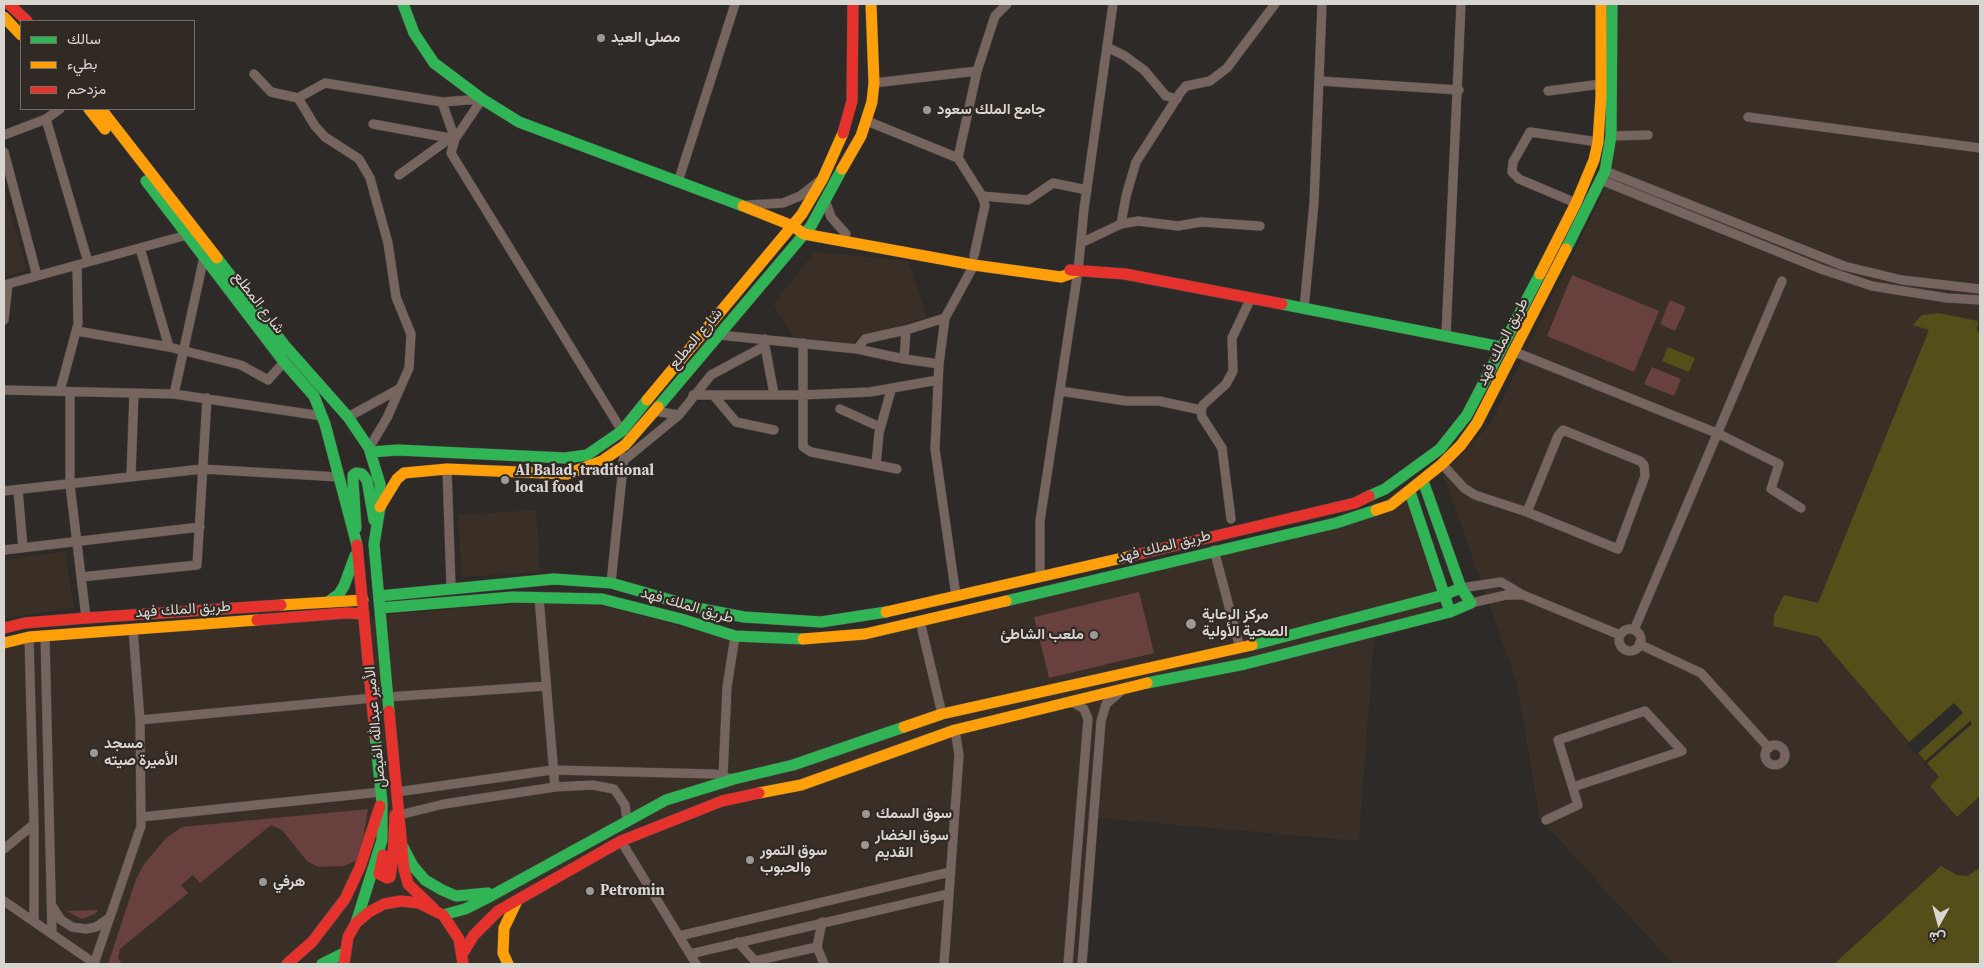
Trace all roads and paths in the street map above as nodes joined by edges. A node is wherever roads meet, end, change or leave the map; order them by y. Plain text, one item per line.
1 (9, 4) edge
2 (403, 4) edge
3 (735, 4) edge
4 (853, 4) edge
5 (871, 4) edge
6 (1008, 4) edge
7 (1113, 4) edge
8 (1275, 4) edge
9 (1322, 4) edge
10 (1461, 4) edge
11 (1601, 4) edge
12 (1612, 4) edge
13 (4, 17) edge
14 (26, 20) edge
15 (20, 34) edge
16 (1107, 48) junction
17 (977, 71) junction
18 (254, 74) dead end
19 (1320, 81) junction
20 (874, 83) junction
21 (853, 84) junction
22 (1601, 84) junction
23 (1458, 90) junction
24 (1548, 91) dead end
25 (298, 98) junction
26 (1176, 98) junction
27 (482, 99) junction
28 (442, 102) junction
29 (59, 110) edge
30 (89, 110) edge
31 (102, 110) edge
32 (1748, 117) dead end
33 (46, 119) junction
34 (868, 121) junction
35 (373, 124) dead end
36 (4, 135) edge
37 (1648, 135) dead end
38 (1611, 136) junction
39 (452, 139) junction
40 (1598, 142) junction
41 (1980, 148) edge
42 (4, 152) edge
43 (958, 158) junction
44 (399, 175) dead end
45 (1603, 176) junction
46 (822, 178) junction
47 (678, 182) junction
48 (1087, 190) junction
49 (982, 196) junction
50 (826, 200) junction
51 (1576, 203) junction
52 (742, 206) junction
53 (1121, 224) junction
54 (792, 226) junction
55 (1260, 226) dead end
56 (807, 230) junction
57 (846, 234) junction
58 (187, 235) junction
59 (1081, 243) junction
60 (140, 248) junction
61 (204, 257) junction
62 (1826, 259) junction
63 (974, 261) junction
64 (88, 262) junction
65 (77, 265) junction
66 (1821, 269) junction
67 (1078, 271) junction
68 (38, 276) junction
69 (1782, 281) dead end
70 (6, 284) edge
71 (1980, 289) edge
72 (1251, 298) junction
73 (1980, 300) edge
74 (1304, 308) junction
75 (945, 318) junction
76 (4, 320) edge
77 (906, 330) junction
78 (77, 331) junction
79 (719, 335) junction
80 (1446, 335) junction
81 (765, 342) junction
82 (803, 343) junction
83 (169, 347) junction
84 (1501, 347) junction
85 (857, 349) junction
86 (182, 351) junction
87 (1515, 352) junction
88 (904, 359) junction
89 (284, 362) junction
90 (939, 364) junction
91 (938, 380) junction
92 (399, 389) junction
93 (4, 390) edge
94 (891, 390) junction
95 (60, 391) junction
96 (1060, 391) junction
97 (70, 392) junction
98 (134, 393) junction
99 (174, 394) junction
100 (774, 394) junction
101 (693, 395) junction
102 (802, 395) junction
103 (714, 396) junction
104 (207, 398) junction
105 (840, 409) dead end
106 (1201, 410) junction
107 (654, 411) junction
108 (679, 415) junction
109 (322, 416) junction
110 (348, 416) junction
111 (880, 427) junction
112 (774, 430) dead end
113 (622, 431) junction
114 (1719, 434) junction
115 (625, 445) junction
116 (370, 450) junction
117 (623, 461) junction
118 (1442, 464) junction
119 (876, 465) junction
120 (202, 469) junction
121 (447, 469) junction
122 (897, 469) dead end
123 (131, 476) junction
124 (339, 477) junction
125 (1423, 481) junction
126 (70, 485) junction
127 (18, 490) junction
128 (4, 491) edge
129 (1410, 492) junction
130 (380, 507) junction
131 (1801, 508) dead end
132 (1527, 512) junction
133 (1230, 519) dead end
134 (200, 528) junction
135 (375, 529) junction
136 (76, 542) junction
137 (356, 542) junction
138 (23, 548) junction
139 (4, 550) edge
140 (1214, 550) junction
141 (1102, 563) junction
142 (81, 577) junction
143 (1040, 577) junction
144 (1106, 577) junction
145 (611, 583) junction
146 (451, 587) junction
147 (1461, 588) junction
148 (406, 592) junction
149 (1444, 595) junction
150 (1524, 595) junction
151 (379, 596) junction
152 (956, 596) junction
153 (539, 598) junction
154 (348, 600) junction
155 (363, 600) junction
156 (328, 602) junction
157 (1471, 603) junction
158 (409, 605) junction
159 (380, 608) junction
160 (1450, 612) junction
161 (346, 613) junction
162 (364, 614) junction
163 (86, 618) junction
164 (920, 621) junction
165 (4, 628) edge
166 (132, 629) junction
167 (1634, 630) junction
168 (45, 636) junction
169 (735, 636) junction
170 (1620, 636) junction
171 (29, 637) junction
172 (4, 644) edge
173 (1640, 644) junction
174 (1240, 648) junction
175 (546, 686) junction
176 (1127, 687) junction
177 (388, 697) junction
178 (373, 698) junction
179 (1062, 703) junction
180 (942, 714) junction
181 (140, 720) junction
182 (955, 730) junction
183 (1768, 748) dead end
184 (552, 770) junction
185 (728, 778) junction
186 (555, 787) junction
187 (1573, 787) junction
188 (397, 792) junction
189 (382, 797) junction
190 (399, 809) junction
191 (142, 817) junction
192 (627, 820) junction
193 (1546, 820) dead end
194 (34, 824) junction
195 (382, 840) junction
196 (621, 842) junction
197 (402, 845) junction
198 (4, 848) edge
199 (950, 872) junction
200 (498, 892) junction
201 (948, 894) junction
202 (4, 900) edge
203 (517, 900) junction
204 (52, 905) junction
205 (438, 912) junction
206 (109, 918) junction
207 (34, 920) junction
208 (822, 922) junction
209 (356, 924) junction
210 (52, 934) junction
211 (679, 936) junction
212 (738, 942) junction
213 (817, 947) junction
214 (690, 954) junction
215 (344, 958) edge
216 (463, 959) edge
217 (754, 963) edge
218 (94, 964) edge
219 (287, 964) edge
220 (322, 964) edge
221 (508, 964) edge
222 (696, 964) edge
223 (824, 964) edge
224 (944, 964) edge
225 (1068, 964) edge
226 (1082, 964) edge

1 - 14 main road
2 - 27 main road
3 - 47 street
4 - 21 main road, شارع المطلع
5 - 20 main road, شارع المطلع
6 - 17 street
7 - 16 street
8 - 26 street
9 - 19 street
10 - 23 street
11 - 22 main road, طريق الملك فهد
12 - 38 main road, طريق الملك فهد
13 - 15 main road
16 - 26 street
16 - 48 street
17 - 20 street
17 - 43 street
18 - 25 street
19 - 23 street
19 - 74 street
20 - 21 main road
20 - 34 main road, شارع المطلع
21 - 46 main road, شارع المطلع
22 - 24 street
22 - 40 main road, طريق الملك فهد
23 - 80 street
25 - 28 street
25 - 92 street
26 - 53 street
27 - 28 street
27 - 39 street
27 - 47 main road
28 - 39 street
29 - 33 street
30 - 58 main road, شارع المطلع
31 - 110 main road, شارع المطلع
32 - 41 street
33 - 36 street
33 - 64 street
34 - 43 street
34 - 50 main road, شارع المطلع
35 - 39 street
37 - 38 street
38 - 45 main road, طريق الملك فهد
39 - 44 street
39 - 113 street
40 - 51 main road, طريق الملك فهد
40 - 51 street
42 - 68 street
43 - 49 street
45 - 62 street
45 - 66 street
45 - 87 main road, طريق الملك فهد
46 - 52 street
46 - 54 main road, شارع المطلع
47 - 52 main road
48 - 49 street
48 - 59 street
49 - 63 street
50 - 56 main road, شارع المطلع
50 - 57 street
51 - 84 main road, طريق الملك فهد
52 - 54 main road
53 - 55 street
53 - 59 street
54 - 56 main road
54 - 113 main road, شارع المطلع
56 - 57 main road
56 - 63 main road
56 - 79 main road, شارع المطلع
57 - 63 main road
58 - 60 street
58 - 61 main road, شارع المطلع
59 - 67 street
60 - 64 street
60 - 83 street
61 - 86 street
61 - 89 main road, شارع المطلع
62 - 66 street
62 - 71 street
63 - 67 main road
63 - 75 street
64 - 65 street
65 - 68 street
65 - 78 street
66 - 73 street
67 - 72 main road
67 - 96 street
68 - 70 street
69 - 114 street
70 - 76 street
72 - 74 main road
72 - 106 street
74 - 80 main road
75 - 77 street
75 - 90 street
77 - 85 street
77 - 88 street
78 - 83 street
78 - 95 street
79 - 81 street
79 - 107 main road, شارع المطلع
80 - 84 main road
81 - 82 street
81 - 100 street
81 - 101 street
82 - 85 street
82 - 102 street
83 - 86 street
84 - 141 main road, طريق الملك فهد
85 - 88 street
86 - 89 street
86 - 99 street
87 - 114 street
87 - 118 main road, طريق الملك فهد
88 - 90 street
89 - 109 main road, شارع المطلع
90 - 91 street
91 - 94 street
91 - 152 street
92 - 110 street
92 - 116 street
93 - 95 street
94 - 102 street
94 - 111 street
95 - 97 street
96 - 106 street
96 - 143 street
97 - 98 street
97 - 126 street
98 - 99 street
98 - 123 street
99 - 104 street
100 - 102 street
100 - 103 street
101 - 103 street
101 - 108 street
102 - 119 street
103 - 112 street
104 - 109 street
104 - 120 street
105 - 111 street
106 - 133 street
107 - 108 street
107 - 115 main road, شارع المطلع
108 - 117 street
109 - 124 main road, شارع المطلع
110 - 116 main road, شارع المطلع
111 - 119 street
113 - 116 main road, شارع المطلع
114 - 131 street
114 - 167 street
115 - 117 street
115 - 121 main road, شارع المطلع
116 - 130 main road, شارع المطلع
117 - 145 street
118 - 125 main road, طريق الملك فهد
118 - 132 street
119 - 122 street
120 - 123 street
120 - 124 street
120 - 134 street
121 - 130 main road, شارع المطلع
121 - 146 street
123 - 126 street
124 - 137 main road, شارع المطلع
125 - 129 main road, طريق الملك فهد
125 - 147 main road
126 - 127 street
126 - 136 street
127 - 128 street
127 - 138 street
129 - 140 main road, طريق الملك فهد
129 - 149 main road
130 - 135 main road, شارع المطلع
132 - 132 street
134 - 136 street
134 - 142 street
135 - 137 main road
135 - 151 main road, الأمير عبدالله الفيصل
136 - 138 street
136 - 142 street
137 - 155 main road, الأمير عبدالله الفيصل
137 - 156 main road
138 - 139 street
140 - 144 main road, طريق الملك فهد
140 - 174 street
141 - 143 main road, طريق الملك فهد
141 - 144 main road
142 - 163 street
143 - 152 main road, طريق الملك فهد
144 - 164 main road, طريق الملك فهد
145 - 146 main road, طريق الملك فهد
145 - 152 main road, طريق الملك فهد
146 - 148 main road, طريق الملك فهد
147 - 149 main road
147 - 150 street
147 - 157 main road
148 - 151 main road, طريق الملك فهد
148 - 158 main road
149 - 160 main road
149 - 174 main road
150 - 157 street
150 - 170 street
151 - 159 main road, الأمير عبدالله الفيصل
153 - 158 main road, طريق الملك فهد
153 - 169 main road, طريق الملك فهد
153 - 175 street
154 - 155 main road, طريق الملك فهد
154 - 156 main road, طريق الملك فهد
154 - 161 main road
155 - 162 main road, الأمير عبدالله الفيصل
156 - 163 main road, طريق الملك فهد
157 - 160 main road
158 - 159 main road, طريق الملك فهد
159 - 177 main road, الأمير عبدالله الفيصل
160 - 176 main road
161 - 162 main road, طريق الملك فهد
161 - 166 main road, طريق الملك فهد
162 - 178 main road, الأمير عبدالله الفيصل
163 - 165 main road, طريق الملك فهد
164 - 169 main road, طريق الملك فهد
164 - 180 street
166 - 168 main road, طريق الملك فهد
166 - 181 street
167 - 170 street
167 - 173 street
168 - 171 main road, طريق الملك فهد
168 - 204 street
169 - 185 street
170 - 173 street
171 - 172 main road, طريق الملك فهد
171 - 194 street
173 - 183 street
174 - 180 main road
175 - 177 street
175 - 184 street
176 - 179 main road
176 - 226 street
177 - 188 main road, الأمير عبدالله الفيصل
178 - 181 street
178 - 189 main road, الأمير عبدالله الفيصل
179 - 182 main road
179 - 225 street
180 - 185 main road
181 - 191 street
182 - 196 main road
182 - 199 street
184 - 185 street
184 - 186 street
184 - 188 street
185 - 192 main road
186 - 190 street
186 - 192 street
187 - 187 street
187 - 193 street
188 - 190 main road, الأمير عبدالله الفيصل
189 - 191 street
189 - 195 main road, الأمير عبدالله الفيصل
189 - 219 main road
190 - 195 main road
190 - 197 main road, الأمير عبدالله الفيصل
191 - 206 street
192 - 200 main road
194 - 198 street
194 - 207 street
195 - 209 main road, الأمير عبدالله الفيصل
196 - 203 main road
196 - 211 street
197 - 200 main road
197 - 205 main road, الأمير عبدالله الفيصل
199 - 201 street
199 - 211 street
200 - 205 main road
201 - 208 street
201 - 224 street
202 - 207 street
203 - 216 main road
203 - 221 main road
204 - 206 street
204 - 210 street
205 - 209 main road
205 - 216 main road, الأمير عبدالله الفيصل
206 - 218 street
207 - 210 street
208 - 212 street
208 - 213 street
209 - 215 main road, الأمير عبدالله الفيصل
210 - 218 street
211 - 214 street
212 - 214 street
212 - 217 street
213 - 217 street
213 - 223 street
214 - 222 street
215 - 220 main road

